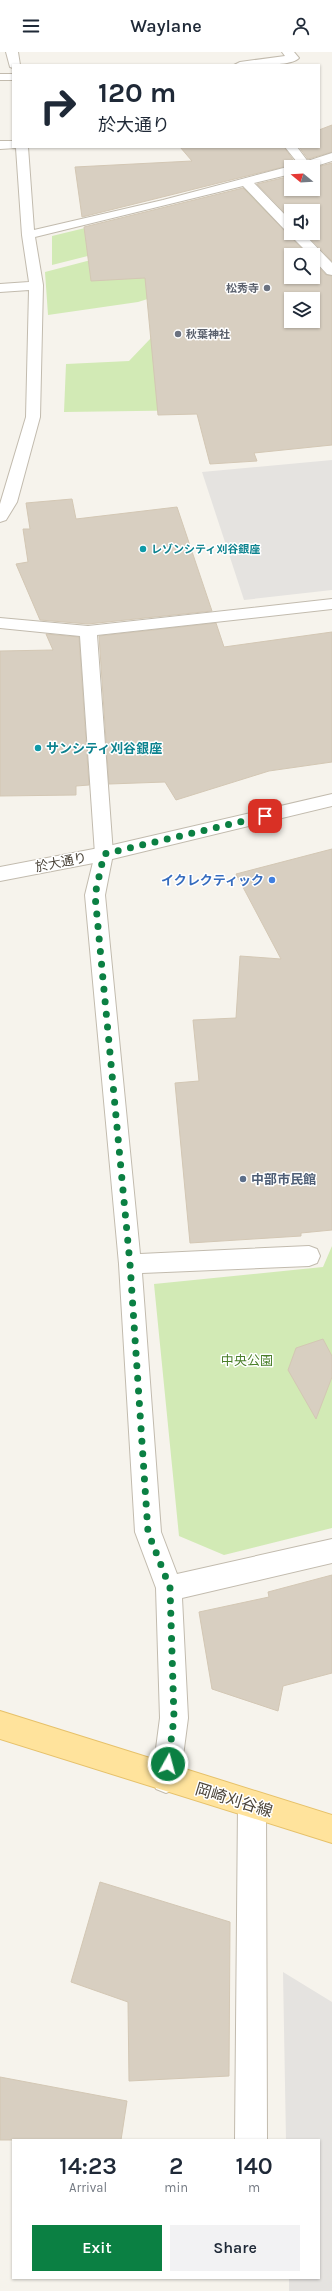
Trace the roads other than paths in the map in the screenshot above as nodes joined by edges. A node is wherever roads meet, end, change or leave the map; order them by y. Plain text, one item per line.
1 (12, 52) edge
2 (288, 52) edge
3 (14, 64) edge
4 (247, 64) edge
5 (0, 77) edge
6 (12, 77) edge
7 (0, 145) edge
8 (12, 145) edge
9 (22, 148) edge
10 (292, 148) edge
11 (332, 157) edge
12 (300, 160) edge
13 (320, 161) edge
14 (284, 172) edge
15 (246, 182) junction
16 (284, 221) edge
17 (28, 235) junction
18 (303, 240) edge
19 (331, 268) edge
20 (36, 285) junction
21 (0, 288) edge
22 (0, 518) edge
23 (332, 604) edge
24 (0, 623) edge
25 (88, 631) junction
26 (332, 800) edge
27 (104, 854) junction
28 (0, 874) edge
29 (309, 1256) dead end
30 (130, 1264) junction
31 (332, 1551) edge
32 (170, 1588) junction
33 (0, 1725) edge
34 (166, 1778) junction
35 (252, 1805) junction
36 (332, 1829) edge
37 (251, 2139) edge

1 - 3 street
2 - 4 street
5 - 6 street
7 - 8 street
9 - 17 street
10 - 12 street
11 - 13 street
14 - 15 street
15 - 16 street
15 - 17 street
17 - 20 street
18 - 19 street
20 - 21 street
20 - 22 street
23 - 25 street
24 - 25 street
25 - 27 street
26 - 27 street, 於大通り
27 - 28 street, 於大通り
27 - 30 street
29 - 30 street
30 - 32 street
31 - 32 street
32 - 34 street
33 - 34 main road, 岡崎刈谷線
34 - 35 main road, 岡崎刈谷線
35 - 36 main road, 岡崎刈谷線
35 - 37 street

